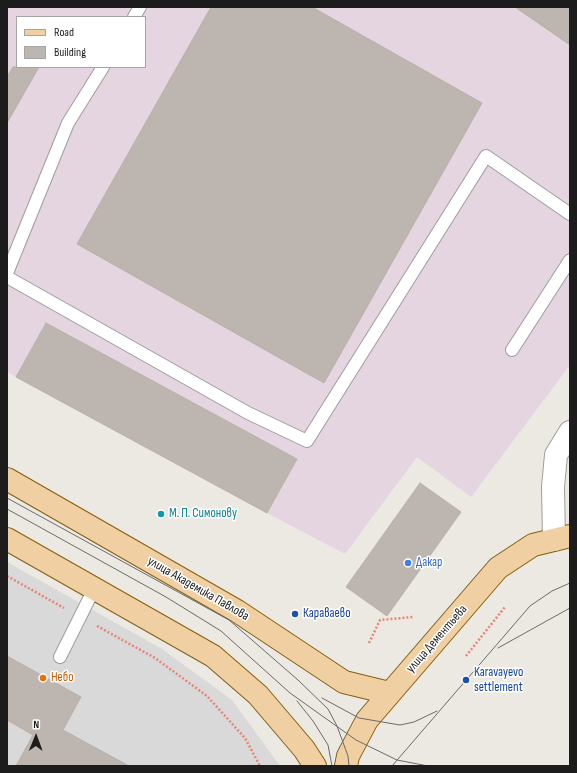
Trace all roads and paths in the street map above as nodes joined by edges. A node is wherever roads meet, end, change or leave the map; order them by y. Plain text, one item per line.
1 (140, 7) edge
2 (135, 16) edge
3 (102, 68) edge
4 (570, 214) edge
5 (570, 260) edge
6 (7, 273) edge
7 (7, 277) edge
8 (512, 350) dead end
9 (570, 432) edge
10 (7, 479) edge
11 (562, 538) edge
12 (7, 540) edge
13 (7, 576) edge
14 (94, 589) junction
15 (504, 607) dead end
16 (80, 617) junction
17 (413, 617) dead end
18 (369, 643) dead end
19 (466, 656) dead end
20 (60, 657) dead end
21 (389, 693) junction
22 (260, 766) edge
23 (315, 766) edge
24 (346, 766) edge

1 - 2 lane
3 - 6 lane
4 - 7 lane
5 - 8 lane
9 - 11 street, улица Дементьева
10 - 21 main road, улица Академика Павлова
11 - 21 main road, улица Дементьева
12 - 14 main road
13 - 16 path
14 - 16 lane
14 - 23 main road
15 - 19 path
16 - 20 lane
16 - 22 path
17 - 18 path
21 - 24 main road, улица Дементьева

